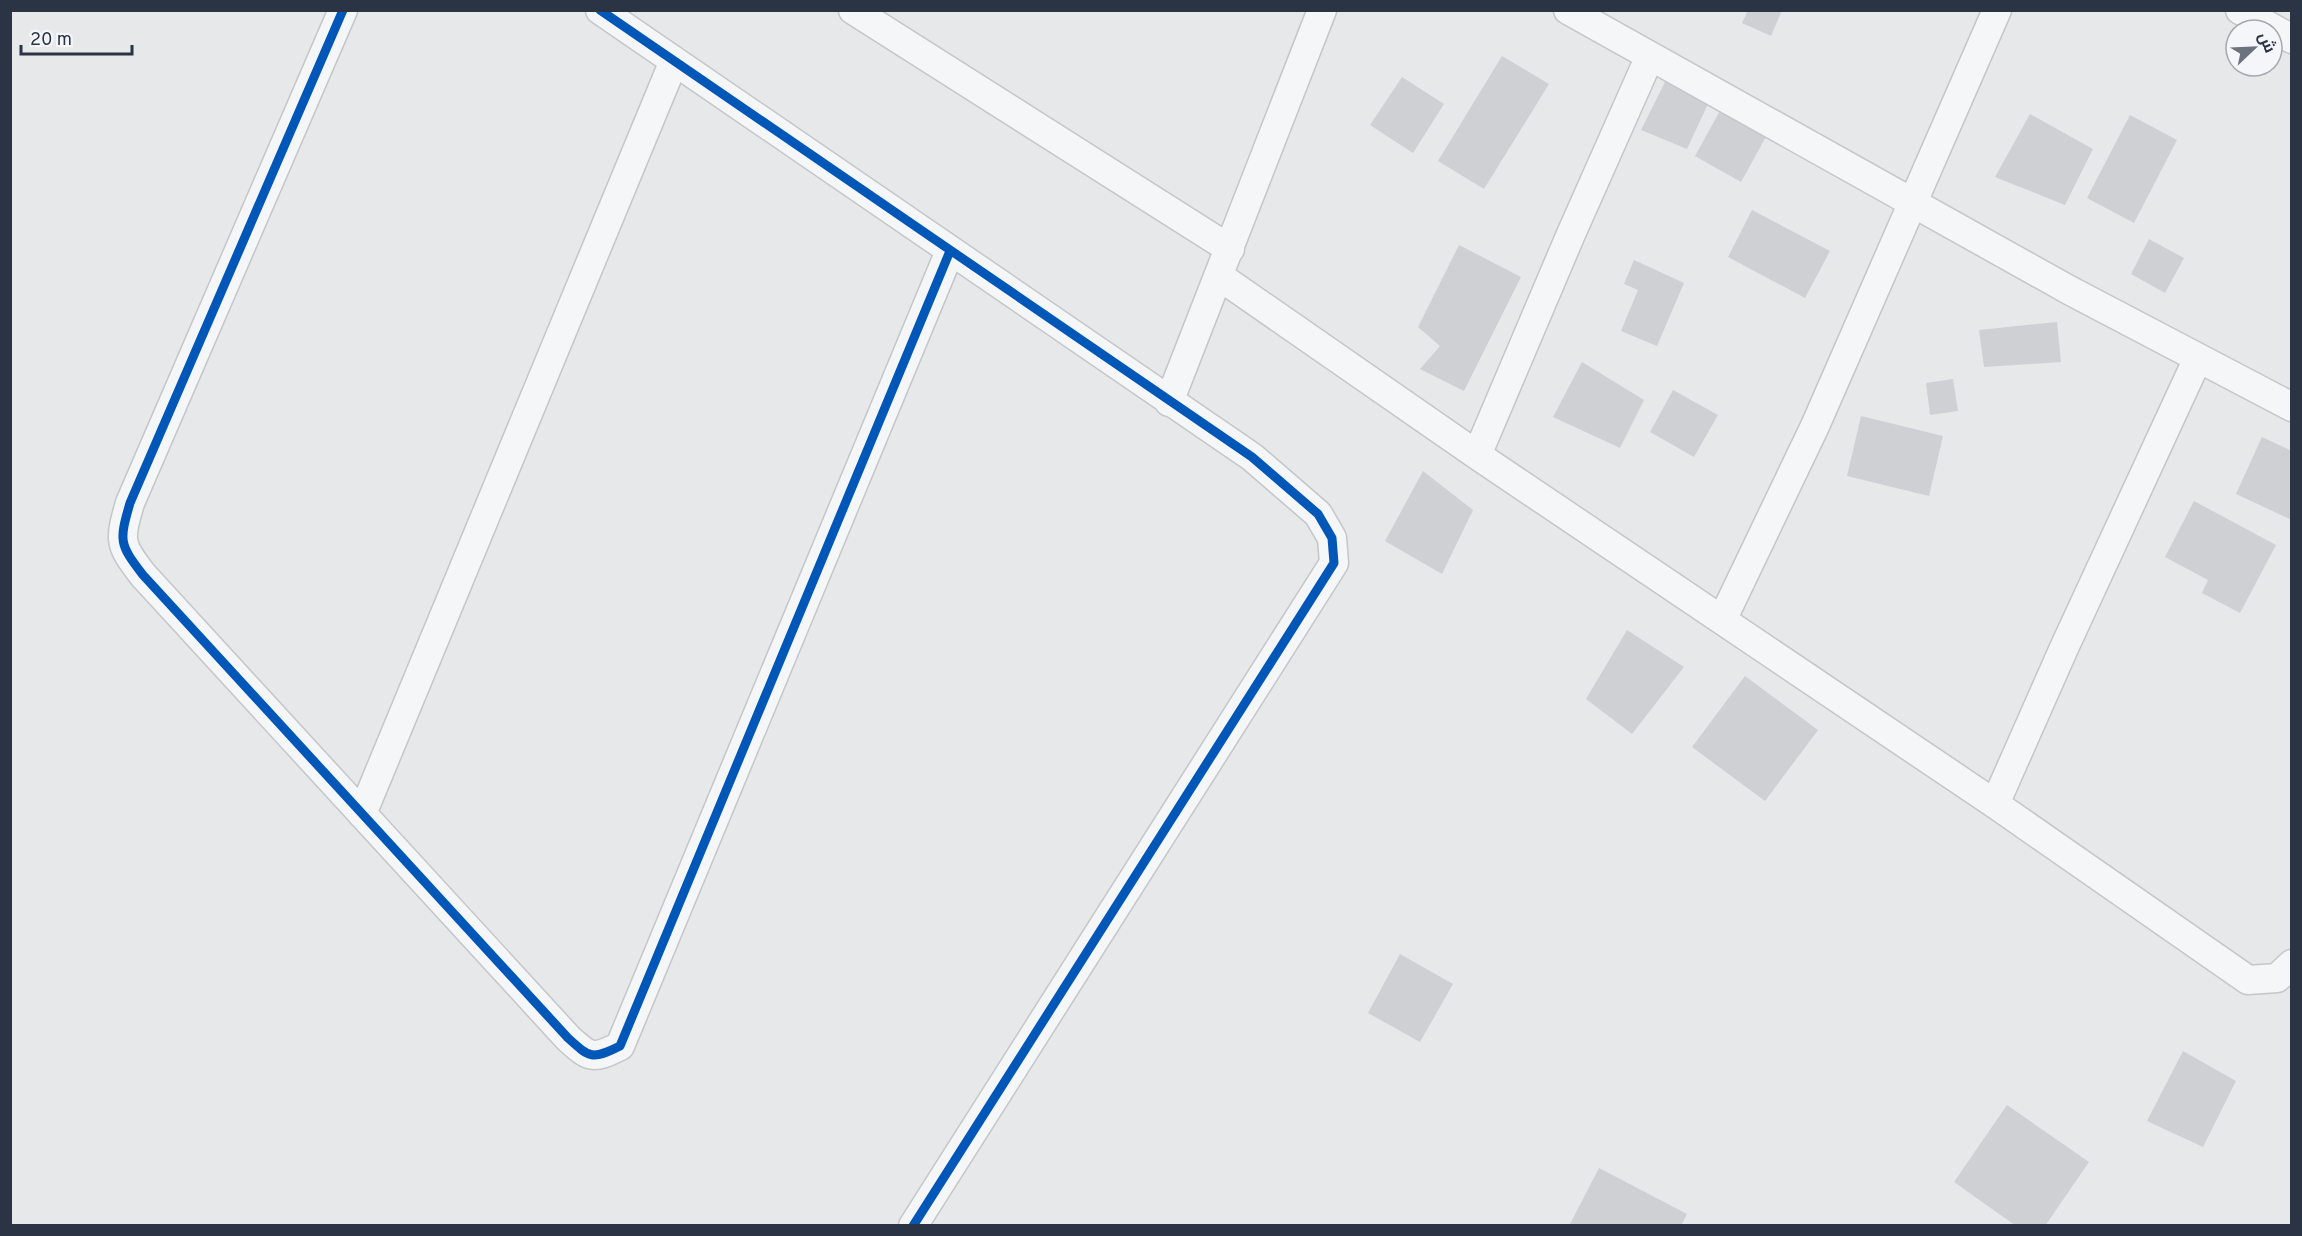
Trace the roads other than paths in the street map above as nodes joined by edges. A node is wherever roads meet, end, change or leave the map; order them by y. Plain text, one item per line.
1 (343, 10) edge
2 (600, 10) edge
3 (852, 10) edge
4 (1322, 10) edge
5 (1568, 10) edge
6 (1996, 10) edge
7 (2240, 10) edge
8 (2292, 39) edge
9 (1650, 56) junction
10 (674, 61) junction
11 (1912, 202) junction
12 (1230, 249) junction
13 (950, 251) junction
14 (1219, 276) junction
15 (2198, 358) junction
16 (1169, 402) junction
17 (2292, 407) edge
18 (1477, 455) junction
19 (1722, 618) junction
20 (1995, 804) junction
21 (362, 814) junction
22 (2292, 964) edge
23 (913, 1226) edge

1 - 21 street
2 - 10 street
3 - 12 street
4 - 12 street
5 - 9 street
6 - 11 street
7 - 8 street
9 - 11 street
9 - 18 street
10 - 13 street
10 - 21 street
11 - 15 street
11 - 19 street
12 - 14 street
13 - 16 street
13 - 21 street
14 - 16 street
14 - 18 street
15 - 17 street
15 - 20 street
16 - 23 street
18 - 19 street
19 - 20 street
20 - 22 street

